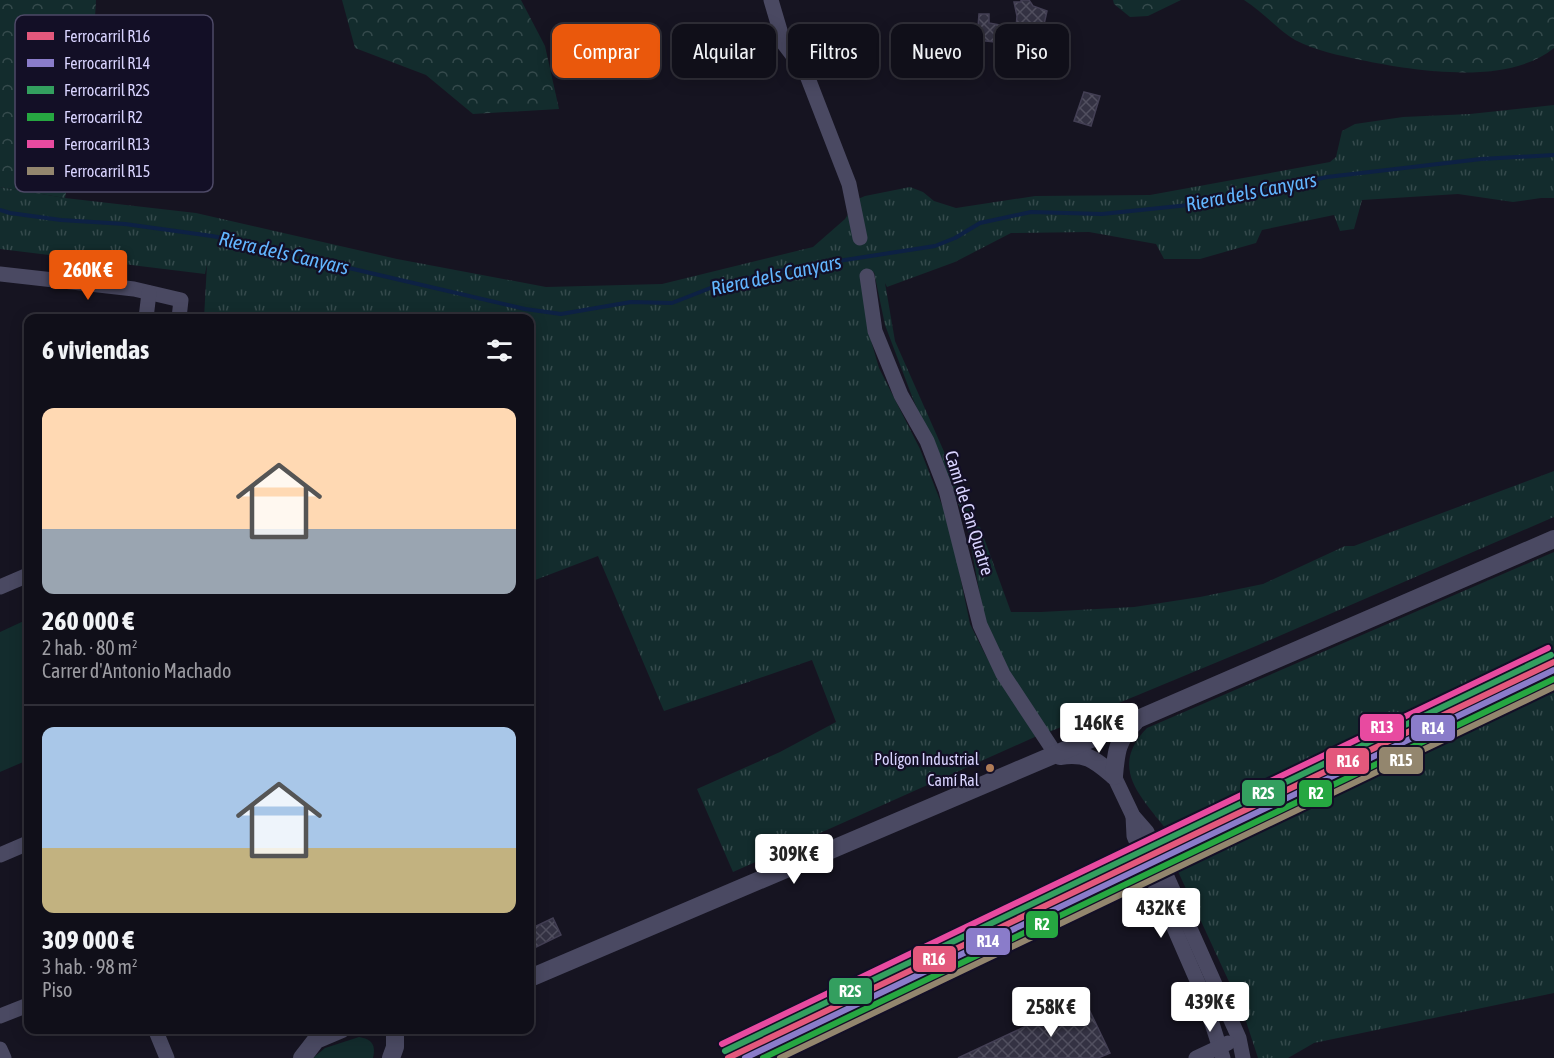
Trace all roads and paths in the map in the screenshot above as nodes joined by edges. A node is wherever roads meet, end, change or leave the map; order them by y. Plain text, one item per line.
1 (771, 0) edge
2 (860, 238) dead end
3 (0, 274) edge
4 (867, 276) dead end
5 (149, 293) junction
6 (146, 314) edge
7 (179, 314) edge
8 (1554, 539) edge
9 (24, 577) edge
10 (0, 587) edge
11 (1138, 719) junction
12 (1050, 755) junction
13 (1114, 776) junction
14 (1133, 816) junction
15 (24, 845) edge
16 (0, 855) edge
17 (534, 976) edge
18 (24, 1007) edge
19 (0, 1016) edge
20 (157, 1034) edge
21 (396, 1034) edge
22 (316, 1035) edge
23 (1239, 1038) junction
24 (0, 1049) edge
25 (1222, 1052) edge
26 (4, 1058) edge
27 (167, 1058) edge
28 (302, 1058) edge
29 (391, 1058) edge
30 (1196, 1058) edge
31 (1243, 1058) edge

1 - 2 street
3 - 5 street
4 - 12 street, Camí de Can Quatre
5 - 6 street
5 - 7 street
8 - 11 street
9 - 10 street
11 - 12 street
11 - 13 street
12 - 13 street
12 - 17 street
13 - 14 street
14 - 23 street
14 - 25 street
15 - 16 street
18 - 19 street
20 - 27 street
21 - 29 street
22 - 28 street
23 - 25 street
23 - 31 street
24 - 26 street
25 - 30 street

